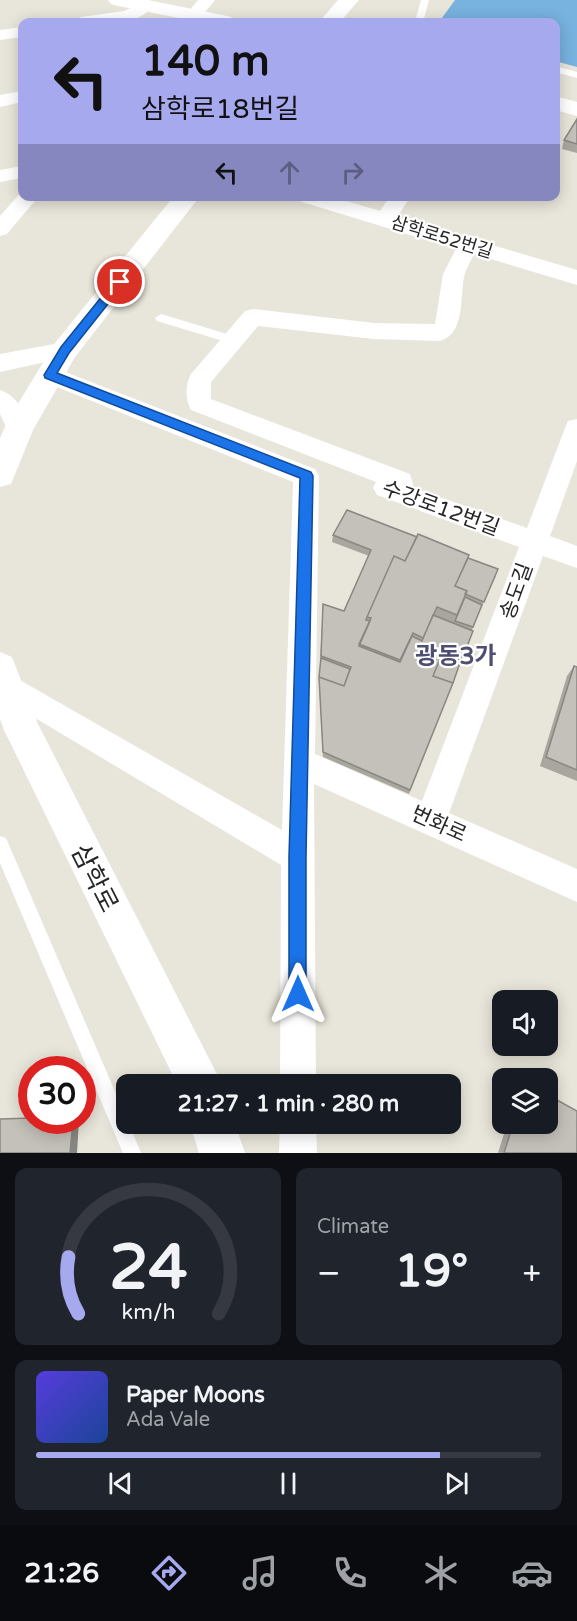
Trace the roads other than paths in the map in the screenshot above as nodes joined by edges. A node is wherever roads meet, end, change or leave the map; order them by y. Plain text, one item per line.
1 (118, 0) edge
2 (207, 0) edge
3 (349, 0) edge
4 (425, 0) edge
5 (145, 6) junction
6 (108, 18) edge
7 (187, 18) edge
8 (192, 18) edge
9 (333, 18) edge
10 (419, 18) edge
11 (18, 33) edge
12 (0, 35) edge
13 (560, 70) edge
14 (577, 75) edge
15 (18, 98) edge
16 (0, 101) edge
17 (560, 104) edge
18 (577, 109) edge
19 (18, 173) edge
20 (0, 176) edge
21 (25, 201) edge
22 (184, 201) edge
23 (323, 201) edge
24 (398, 201) edge
25 (386, 219) junction
26 (0, 229) edge
27 (468, 244) junction
28 (577, 278) edge
29 (161, 318) dead end
30 (233, 340) junction
31 (65, 350) junction
32 (0, 363) edge
33 (50, 375) junction
34 (0, 399) edge
35 (18, 428) junction
36 (577, 428) edge
37 (0, 475) edge
38 (306, 476) junction
39 (402, 494) junction
40 (534, 542) junction
41 (577, 556) edge
42 (1, 678) edge
43 (301, 764) junction
44 (431, 820) junction
45 (0, 844) edge
46 (297, 857) junction
47 (577, 886) edge
48 (195, 1074) edge
49 (298, 1074) edge
50 (216, 1134) edge
51 (298, 1134) edge
52 (132, 1153) edge
53 (222, 1153) edge
54 (298, 1153) edge

1 - 5 street
2 - 8 street
3 - 9 street
4 - 10 lane
5 - 6 street
5 - 7 street
11 - 12 street
13 - 14 lane
15 - 16 street
17 - 18 street
19 - 20 street
21 - 26 street
22 - 31 street
23 - 25 street, 삼학로52번길
24 - 25 street
25 - 27 street, 삼학로52번길
27 - 28 street, 삼학로52번길
27 - 30 street
29 - 30 lane
30 - 39 street
31 - 32 street
31 - 33 street
33 - 35 street
33 - 38 street
34 - 35 street
35 - 37 street
36 - 40 street, 송도길
38 - 39 street, 수강로12번길
38 - 43 street
39 - 40 street, 수강로12번길
40 - 41 street, 수강로12번길
40 - 44 street, 송도길
42 - 46 street
42 - 48 street, 삼학로
43 - 44 street, 번화로
43 - 46 street
44 - 47 street, 번화로
45 - 52 lane
46 - 49 street
50 - 53 street
51 - 54 street

